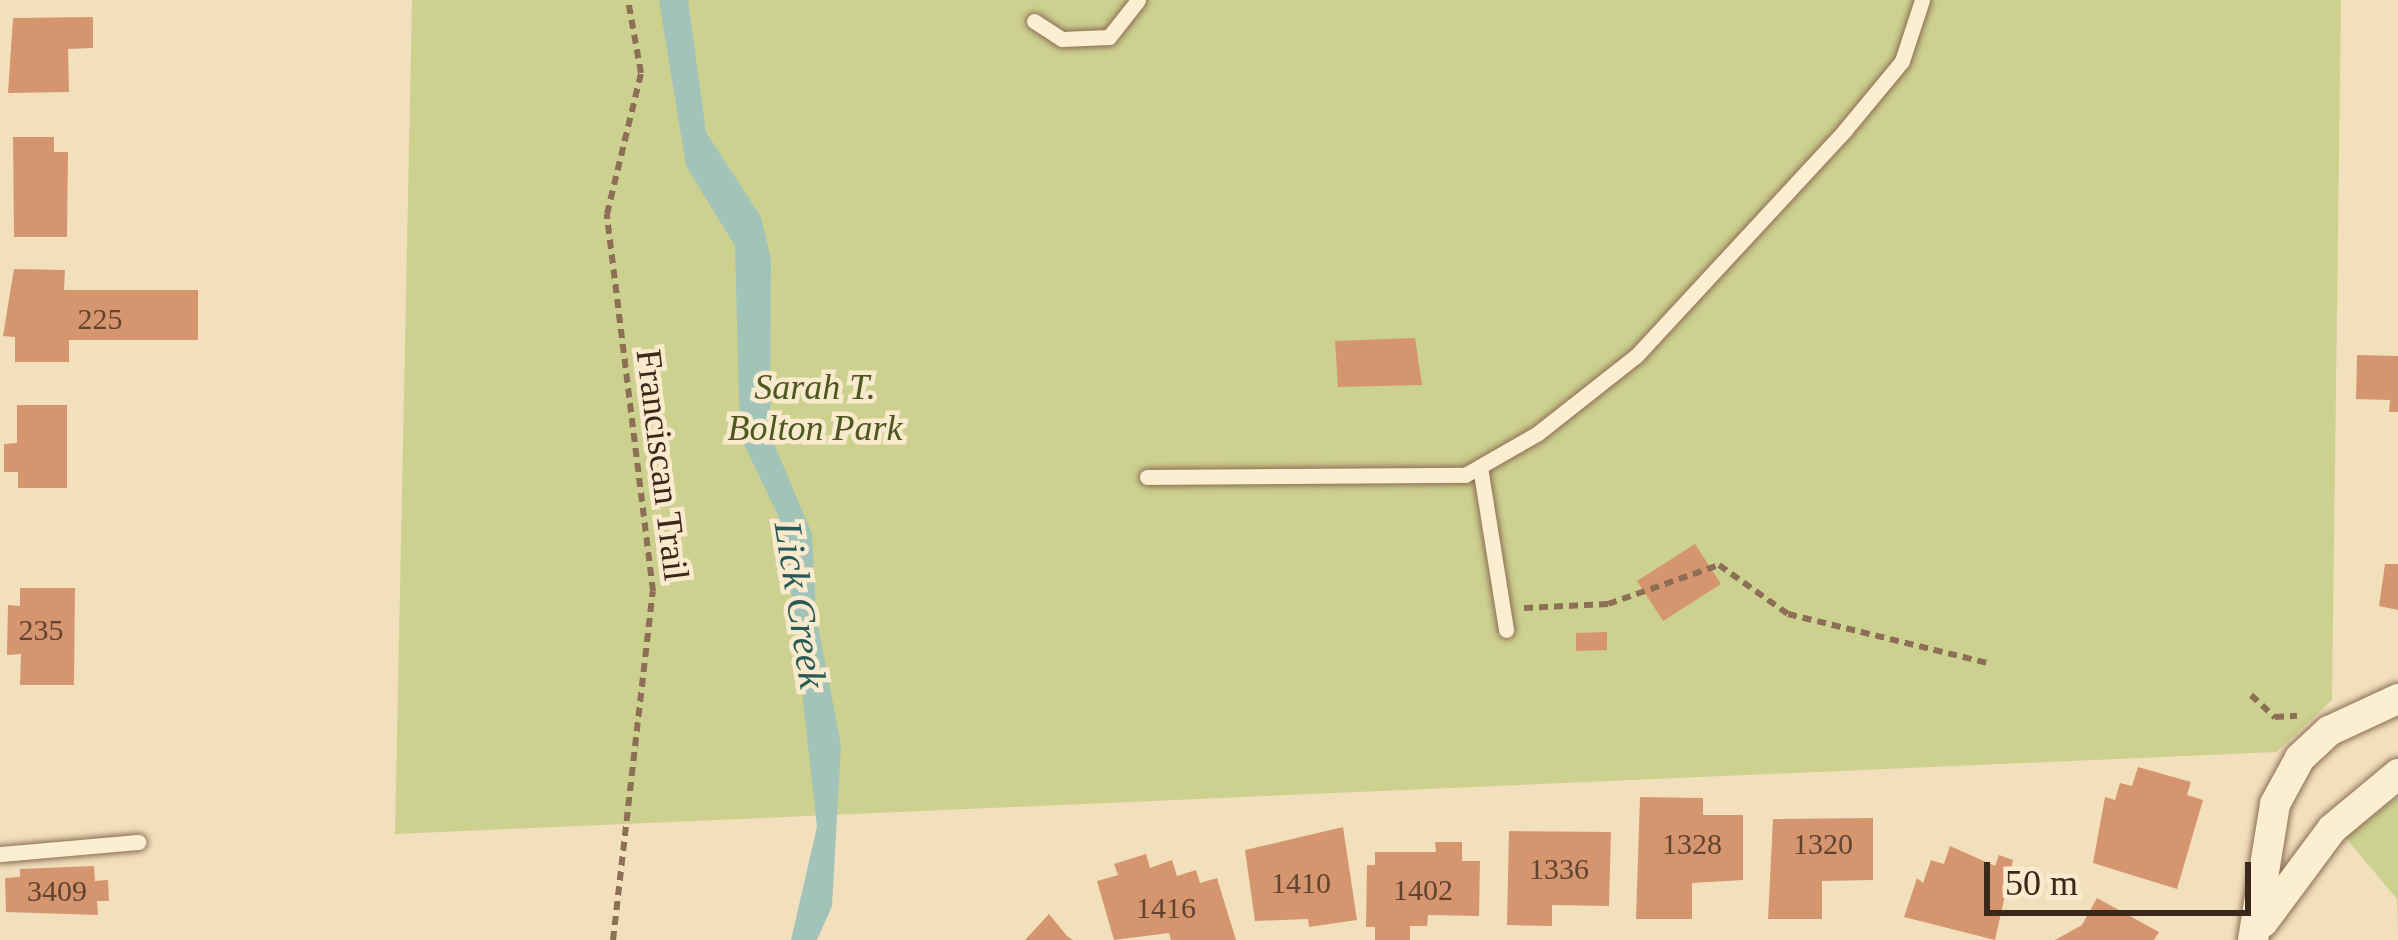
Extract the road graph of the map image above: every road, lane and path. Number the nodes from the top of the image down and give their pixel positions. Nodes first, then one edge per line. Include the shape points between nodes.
1 (628, 0) edge
2 (1138, 0) edge
3 (1922, 0) edge
4 (1034, 21) dead end
5 (1480, 466) junction
6 (1147, 477) dead end
7 (1503, 608) junction
8 (1506, 630) dead end
9 (1987, 663) dead end
10 (2251, 695) dead end
11 (2398, 699) edge
12 (2306, 716) dead end
13 (2398, 774) edge
14 (138, 842) dead end
15 (0, 854) edge
16 (2253, 939) edge
17 (613, 940) edge

1 - 17 path, Franciscan Trail via 640,73 607,214 653,590
2 - 4 lane via 1108,37 1062,39
3 - 5 lane via 1902,61 1736,242 1710,282 1592,395
5 - 6 lane via 1465,475 1370,479
5 - 7 lane
7 - 8 lane
7 - 9 path via 1608,604 1719,565 1788,614
10 - 12 path via 2275,717
11 - 16 street via 2329,731 2300,758 2275,803
13 - 16 street via 2332,830
14 - 15 lane

